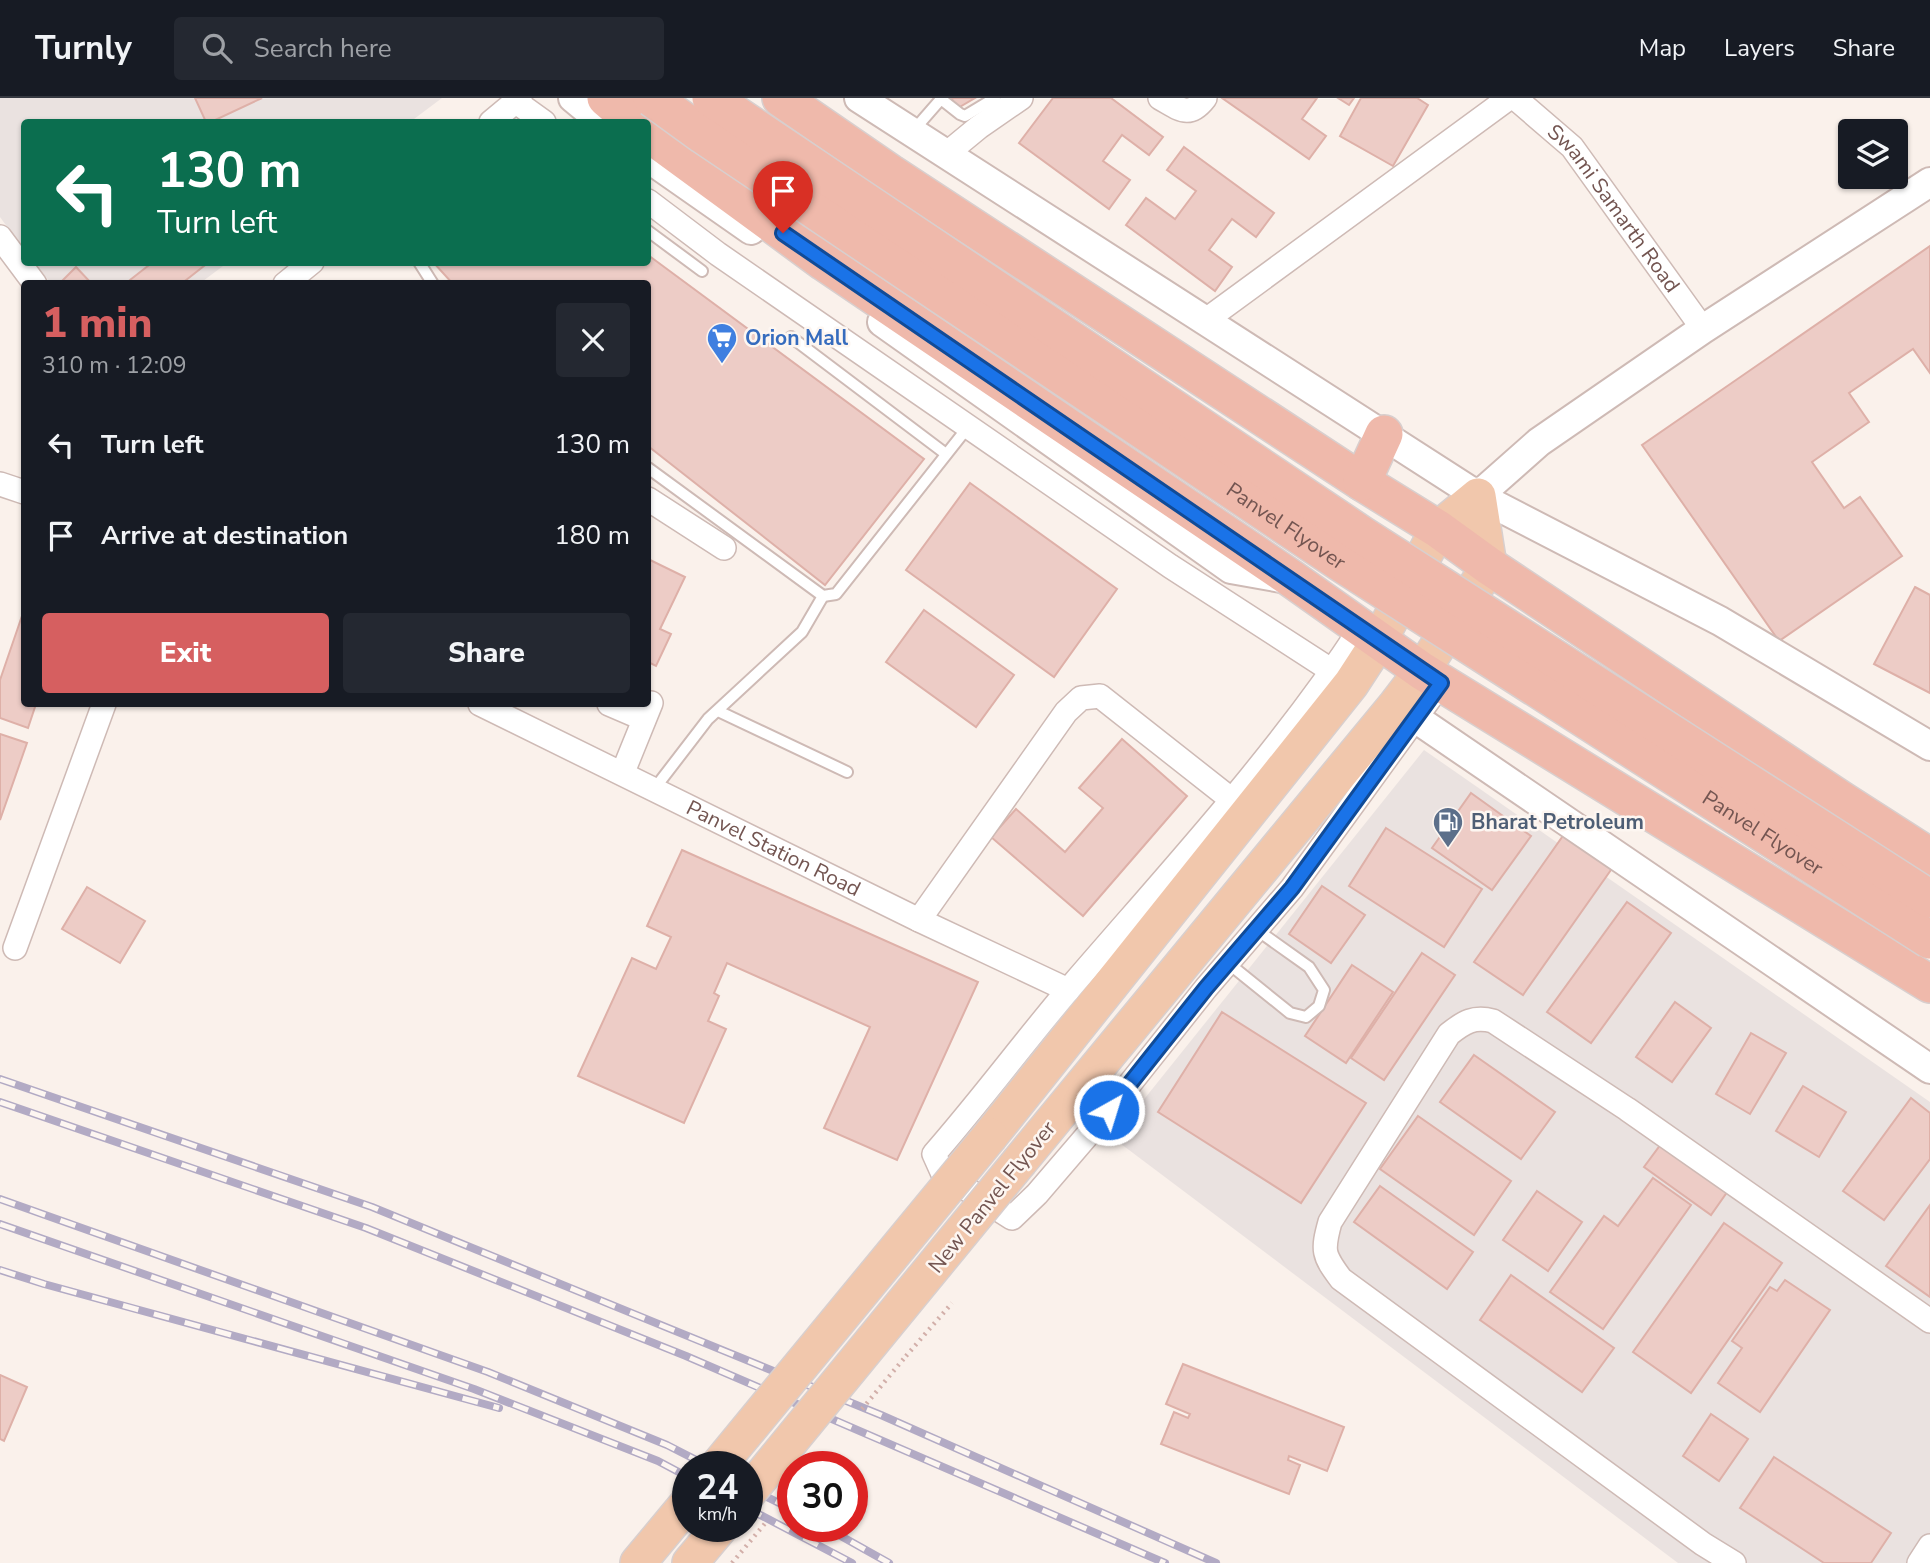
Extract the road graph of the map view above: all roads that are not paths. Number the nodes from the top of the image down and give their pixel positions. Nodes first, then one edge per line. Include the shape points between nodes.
1 (573, 98) edge
2 (606, 98) edge
3 (652, 98) edge
4 (711, 98) edge
5 (781, 98) edge
6 (859, 98) edge
7 (995, 98) edge
8 (1021, 98) edge
9 (1160, 98) edge
10 (1206, 98) edge
11 (1509, 98) edge
12 (1515, 98) edge
13 (518, 100) edge
14 (495, 119) edge
15 (540, 119) edge
16 (598, 119) edge
17 (630, 119) edge
18 (911, 133) junction
19 (651, 135) edge
20 (945, 155) junction
21 (651, 160) edge
22 (1930, 182) edge
23 (651, 203) edge
24 (651, 234) edge
25 (0, 237) edge
26 (21, 265) edge
27 (307, 266) edge
28 (702, 271) dead end
29 (290, 280) edge
30 (1206, 320) junction
31 (1703, 329) junction
32 (791, 337) dead end
33 (968, 427) junction
34 (1384, 434) junction
35 (946, 454) junction
36 (651, 470) edge
37 (1362, 482) junction
38 (0, 484) edge
39 (21, 491) edge
40 (1478, 496) junction
41 (651, 501) edge
42 (1438, 529) junction
43 (724, 548) dead end
44 (1489, 565) junction
45 (1292, 579) junction
46 (823, 596) junction
47 (1370, 634) junction
48 (1342, 677) junction
49 (1431, 677) junction
50 (103, 707) edge
51 (486, 707) edge
52 (625, 707) edge
53 (718, 711) junction
54 (1406, 711) junction
55 (1930, 746) edge
56 (623, 772) junction
57 (847, 772) dead end
58 (655, 788) junction
59 (1232, 800) junction
60 (1930, 856) edge
61 (1930, 899) edge
62 (919, 920) junction
63 (1257, 930) junction
64 (1930, 940) edge
65 (15, 948) dead end
66 (1228, 963) junction
67 (1930, 985) edge
68 (1068, 990) junction
69 (1930, 1069) edge
70 (1930, 1321) edge
71 (730, 1451) edge
72 (763, 1499) edge
73 (672, 1522) edge
74 (707, 1542) edge
75 (1930, 1546) edge
76 (638, 1563) edge
77 (690, 1563) edge
78 (1734, 1563) edge
79 (1919, 1563) edge

1 - 16 street
2 - 17 highway
3 - 64 highway, Panvel Flyover, bridge via 1341,562
4 - 61 highway, Panvel Flyover, bridge via 1362,535
5 - 37 highway
6 - 18 street
7 - 18 lane via 965,116 941,99
8 - 20 street
9 - 10 street via 1190,111
11 - 30 street
12 - 31 street, Swami Samarth Road via 1572,147
13 - 14 street
13 - 15 street
18 - 20 street
19 - 45 highway via 824,262
20 - 30 street
21 - 45 street via 1231,569
22 - 31 street
23 - 33 street
24 - 28 lane
25 - 26 street
27 - 29 street
30 - 34 street
31 - 40 street via 1539,442
32 - 35 lane
33 - 35 lane
33 - 48 street
34 - 37 highway
34 - 40 street
35 - 46 lane via 836,594
36 - 46 lane
37 - 42 highway
38 - 39 street
40 - 42 main road
40 - 44 main road
40 - 55 street via 1720,621
41 - 43 street
42 - 44 highway
42 - 47 main road, New Panvel Flyover
44 - 49 main road, New Panvel Flyover
44 - 60 highway
45 - 47 highway
46 - 53 lane via 802,632
47 - 48 main road, New Panvel Flyover
47 - 49 highway
48 - 59 street
48 - 71 main road, New Panvel Flyover, bridge via 990,1136
49 - 54 main road, New Panvel Flyover
49 - 67 highway
50 - 65 street
51 - 56 street, Panvel Station Road
52 - 56 street via 647,711
53 - 57 lane
53 - 58 lane
54 - 63 street via 1292,888
54 - 69 street
54 - 72 main road, New Panvel Flyover, bridge via 1020,1161
56 - 58 street, Panvel Station Road
58 - 62 street, Panvel Station Road
59 - 62 street via 1100,696 1081,698 1066,712
59 - 68 street
62 - 68 street, Panvel Station Road
63 - 66 street
63 - 66 lane via 1309,967 1324,990 1319,1006 1306,1017 1290,1013
66 - 68 street via 1100,1121 1012,1218 943,1174 934,1154
70 - 78 street via 1628,1109 1493,1021 1480,1017 1465,1021 1449,1034 1330,1222 1324,1245 1329,1263 1341,1279
73 - 76 main road
74 - 77 main road
75 - 79 street

